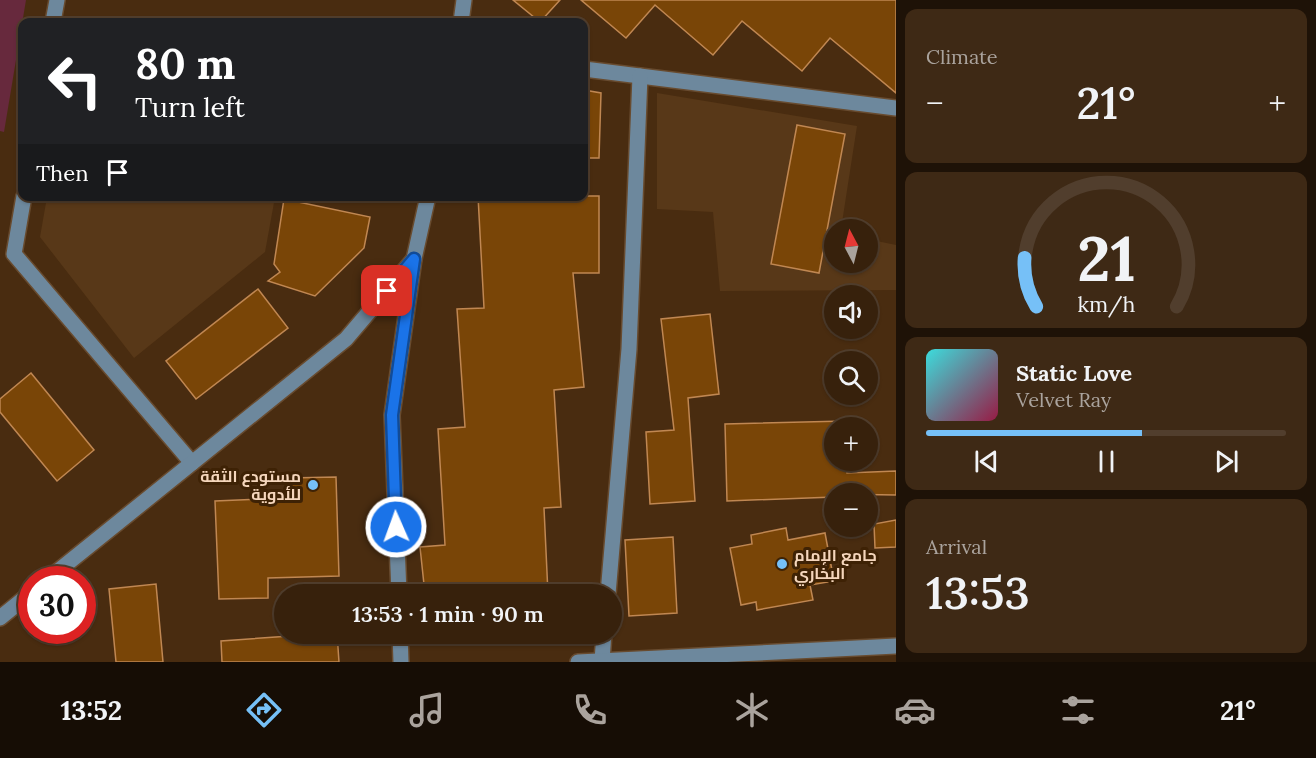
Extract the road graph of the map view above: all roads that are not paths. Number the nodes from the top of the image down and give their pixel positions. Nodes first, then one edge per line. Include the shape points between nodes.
1 (57, 0) edge
2 (464, 0) edge
3 (54, 18) edge
4 (462, 18) edge
5 (588, 70) edge
6 (640, 76) junction
7 (896, 108) edge
8 (23, 201) edge
9 (427, 201) edge
10 (414, 259) junction
11 (192, 463) junction
12 (64, 566) edge
13 (399, 584) edge
14 (609, 584) edge
15 (18, 603) edge
16 (0, 618) edge
17 (400, 644) edge
18 (603, 644) edge
19 (896, 646) edge
20 (794, 656) edge
21 (641, 660) edge
22 (602, 661) edge
23 (401, 662) edge
24 (578, 662) edge

1 - 3 street
2 - 4 street
5 - 6 street
6 - 7 street
6 - 14 street via 629,349
8 - 11 street via 14,254
9 - 10 street
10 - 11 street via 346,339
10 - 13 street via 392,415
11 - 12 street
15 - 16 street
17 - 23 street
18 - 22 street
19 - 20 street
20 - 21 street
21 - 22 street
22 - 24 street

